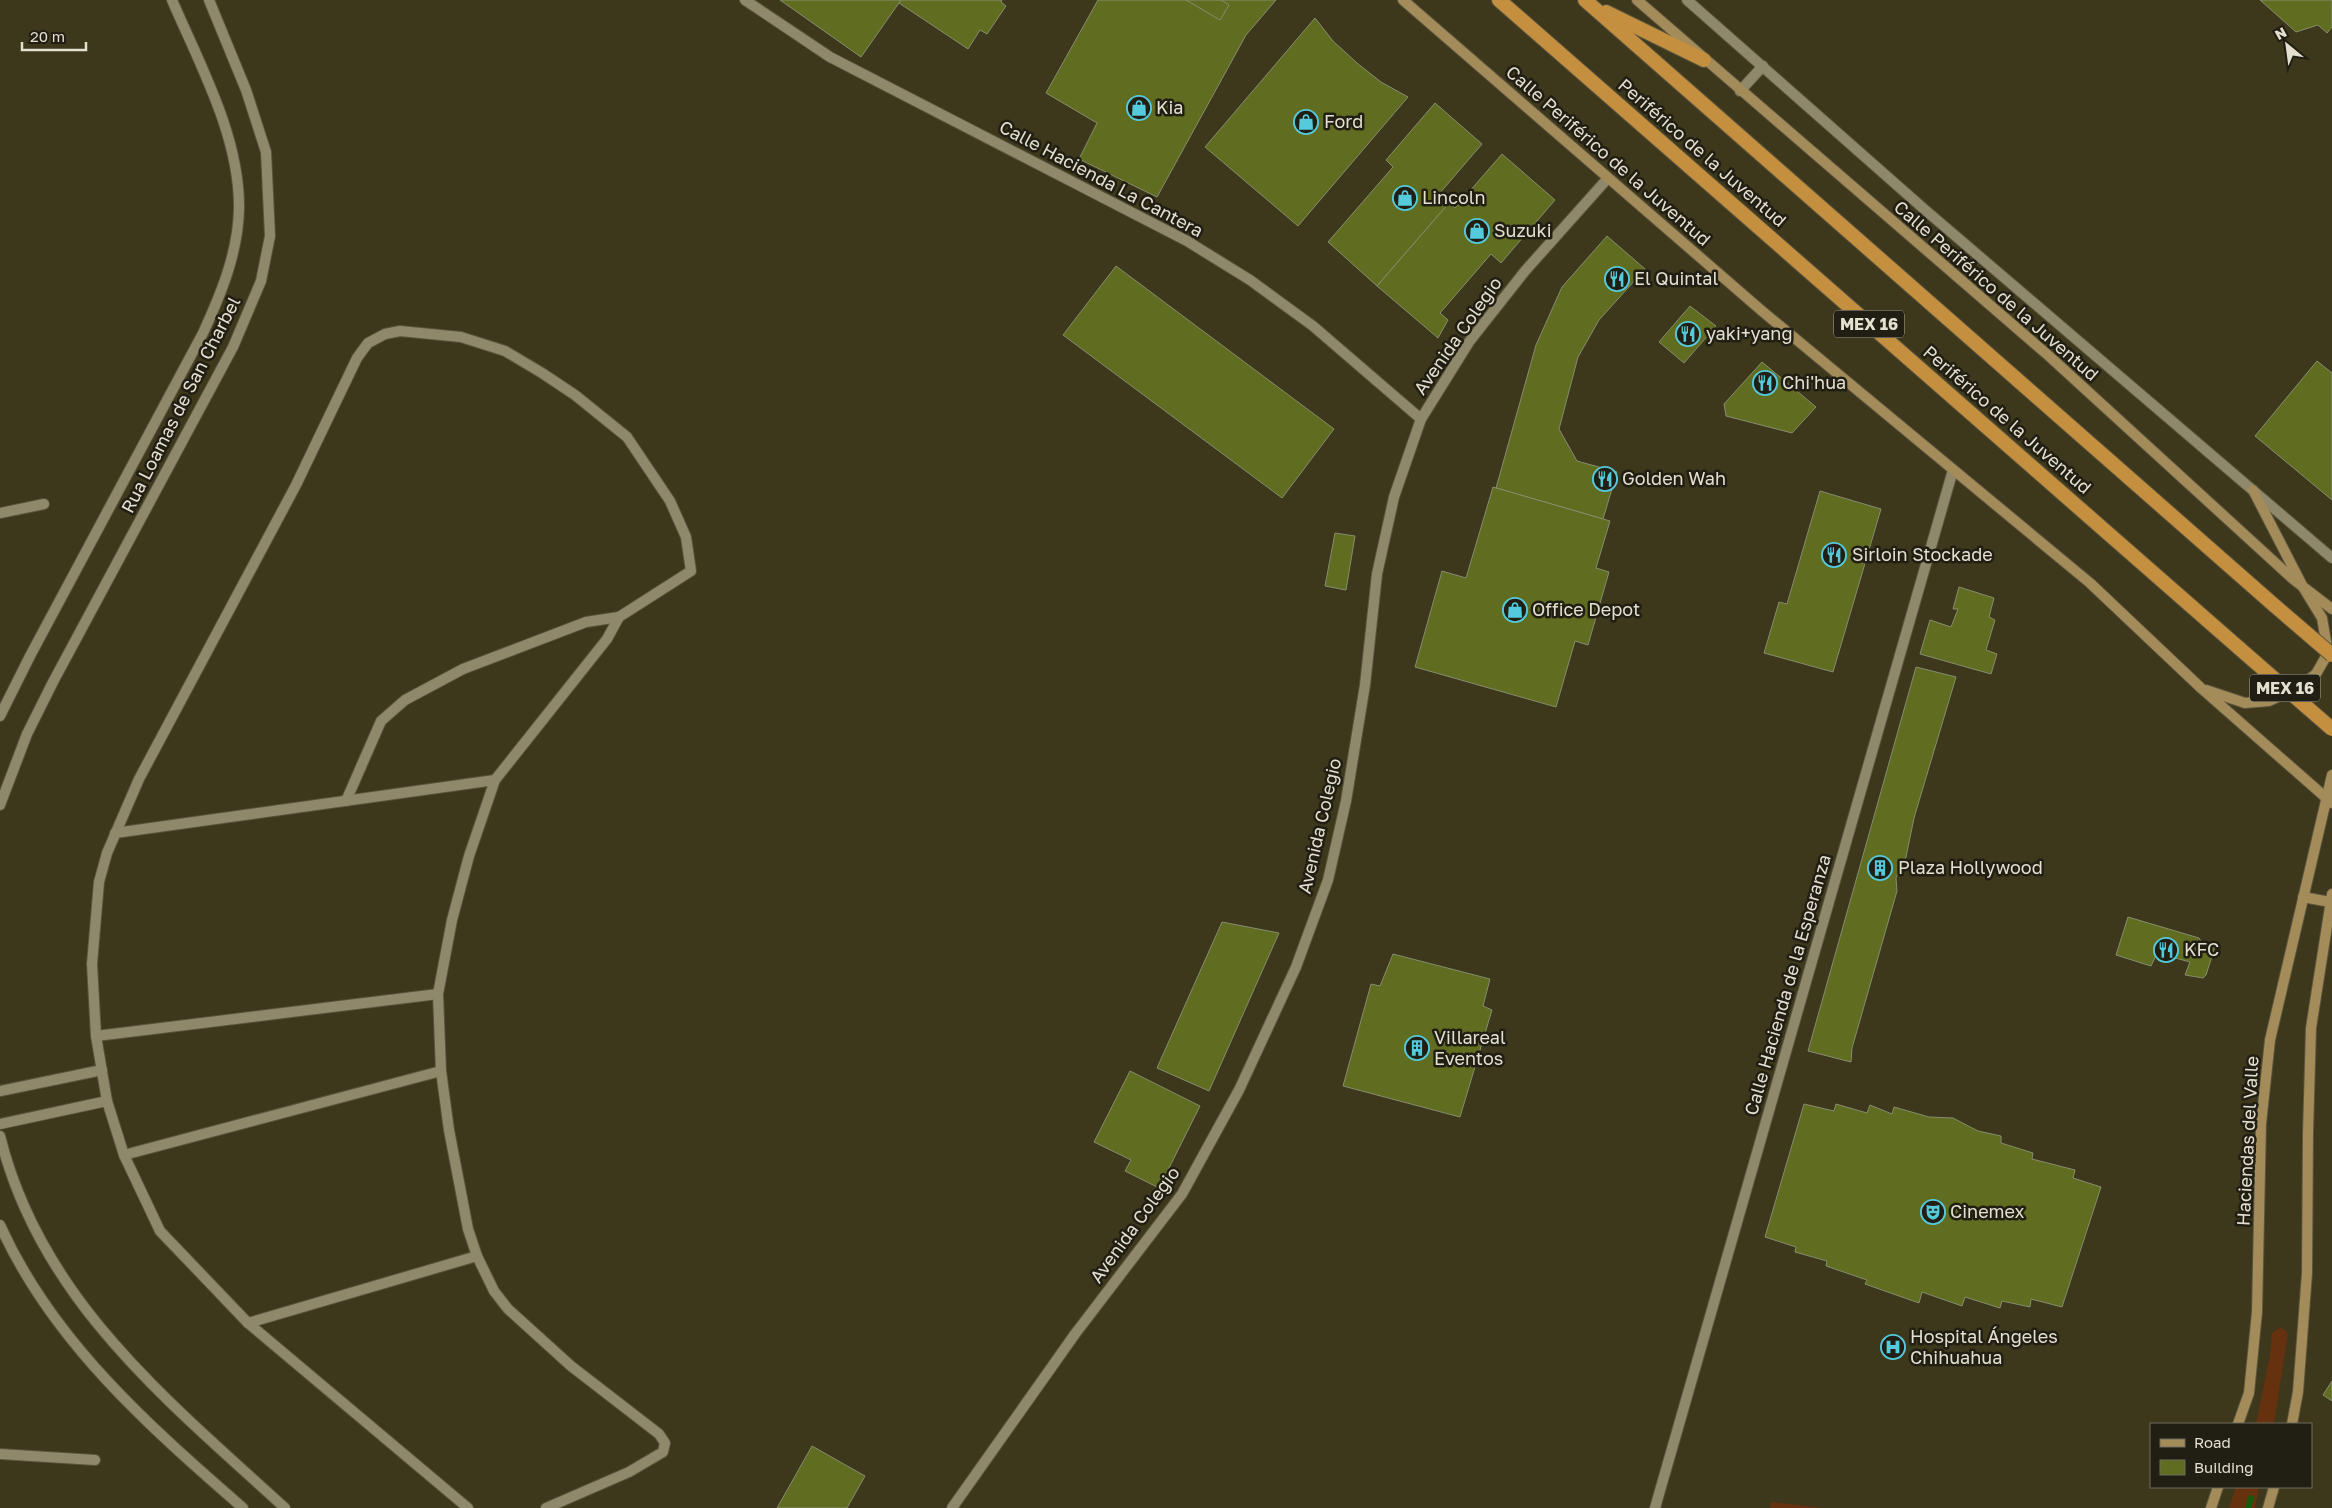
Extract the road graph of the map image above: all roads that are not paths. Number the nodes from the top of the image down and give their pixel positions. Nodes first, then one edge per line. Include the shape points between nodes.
1 (172, 0) edge
2 (209, 0) edge
3 (746, 0) edge
4 (1403, 0) edge
5 (1499, 0) edge
6 (1637, 0) edge
7 (1687, 0) edge
8 (1587, 1) edge
9 (1704, 60) junction
10 (1763, 66) junction
11 (1740, 90) junction
12 (1608, 178) junction
13 (1421, 419) junction
14 (1953, 470) junction
15 (2254, 490) junction
16 (44, 504) dead end
17 (0, 513) edge
18 (2332, 558) edge
19 (2303, 587) junction
20 (2332, 609) edge
21 (619, 617) junction
22 (2332, 655) edge
23 (2201, 688) junction
24 (0, 716) edge
25 (2332, 729) edge
26 (2332, 775) edge
27 (495, 780) junction
28 (346, 801) junction
29 (2329, 801) edge
30 (0, 805) edge
31 (115, 833) junction
32 (2303, 897) junction
33 (2331, 898) edge
34 (2332, 928) edge
35 (2323, 942) junction
36 (438, 994) junction
37 (96, 1036) junction
38 (102, 1070) junction
39 (441, 1072) junction
40 (0, 1091) edge
41 (107, 1101) junction
42 (0, 1124) edge
43 (0, 1136) edge
44 (124, 1155) junction
45 (0, 1225) edge
46 (477, 1256) junction
47 (248, 1323) junction
48 (2238, 1423) edge
49 (2292, 1423) edge
50 (0, 1454) edge
51 (95, 1460) dead end
52 (2218, 1488) edge
53 (2274, 1488) edge
54 (243, 1508) edge
55 (285, 1508) edge
56 (468, 1508) edge
57 (546, 1508) edge
58 (952, 1508) edge
59 (1655, 1508) edge
60 (2211, 1508) edge
61 (2268, 1508) edge

1 - 24 street, Rua Loamas de San Charbel via 230,146 239,210 233,253 223,290 203,333
2 - 30 street, Rua Loamas de San Charbel via 246,90 266,152 270,236 261,280 233,347 27,734
3 - 13 street, Calle Hacienda La Cantera via 830,57 1187,241 1250,280 1313,326
4 - 12 main road, Calle Periférico de la Juventud
5 - 25 highway, Periférico de la Juventud / MEX 16, bridge
6 - 9 main road, Calle Periférico de la Juventud
7 - 10 street
8 - 9 highway
8 - 22 highway, Periférico de la Juventud / MEX 16, bridge
9 - 11 main road, Calle Periférico de la Juventud
10 - 11 street
10 - 15 street via 1924,209
11 - 19 main road, Calle Periférico de la Juventud via 2048,356
12 - 13 street, Avenida Colegio via 1525,271 1469,342
12 - 14 main road, Calle Periférico de la Juventud
13 - 58 street, Avenida Colegio via 1394,497 1377,574 1366,685 1346,802 1328,880 1296,967 1239,1090 1182,1194 1075,1334
14 - 23 main road, Calle Periférico de la Juventud via 2090,583
14 - 59 street, Calle Hacienda de la Esperanza
15 - 18 street
15 - 19 main road
16 - 17 street
19 - 20 main road, Calle Periférico de la Juventud
19 - 23 main road via 2322,618 2327,636 2328,653 2316,674 2296,689 2270,701 2246,704
21 - 27 street via 607,639
21 - 28 street via 586,622 481,662 405,700 381,721
21 - 31 street via 691,570 686,537 670,501 627,437 575,395 505,351 461,336 400,331 386,334 368,343 357,358 296,485 139,779
23 - 29 main road, Calle Periférico de la Juventud
26 - 29 main road, Haciendas del Valle
27 - 28 street
27 - 36 street via 469,856 452,920
28 - 31 street
29 - 32 main road, Haciendas del Valle
31 - 37 street via 99,882 96,912 92,964
32 - 33 main road
32 - 48 main road, Haciendas del Valle via 2270,1040 2265,1079 2257,1312 2249,1393
33 - 35 main road
34 - 35 main road
35 - 49 main road via 2311,1028 2307,1274 2298,1392
36 - 37 street
36 - 39 street
37 - 38 street
38 - 40 street
38 - 41 street
39 - 44 street
39 - 46 street via 468,1229
41 - 42 street
41 - 44 street
43 - 55 street via 14,1178 43,1242 94,1321 136,1370
44 - 47 street via 160,1231
45 - 54 street via 35,1289 77,1348 128,1403
46 - 47 street
46 - 57 street via 494,1291 508,1309 571,1366 659,1434 665,1443 663,1452 629,1472
47 - 56 street
50 - 51 street
52 - 60 main road
53 - 61 main road

